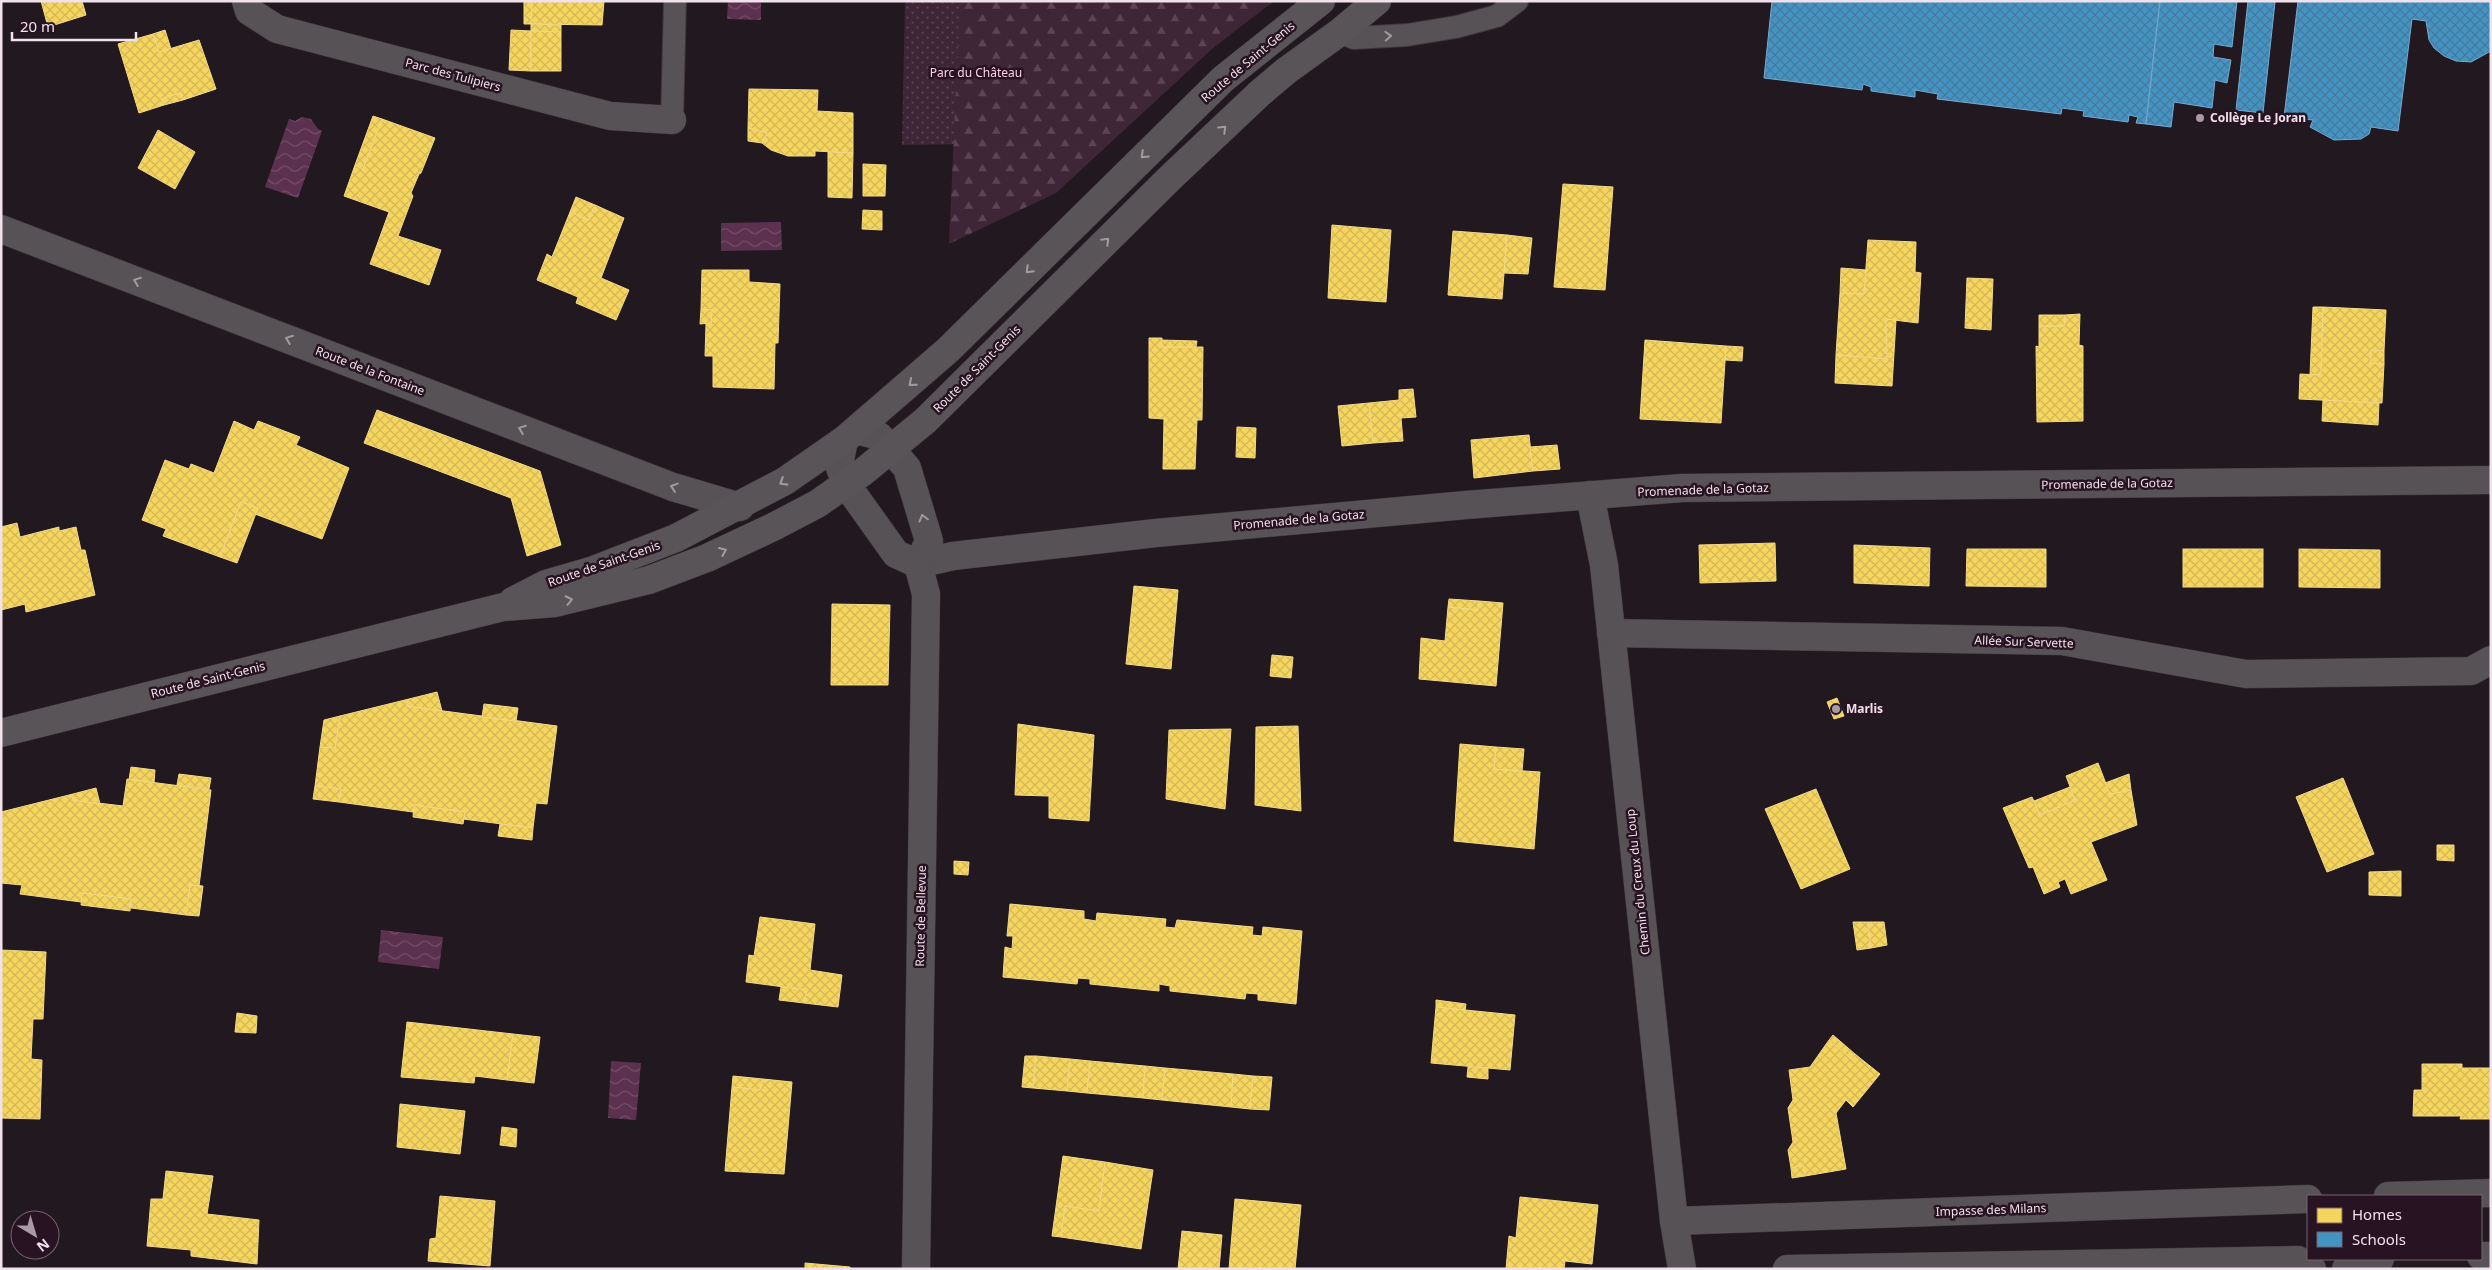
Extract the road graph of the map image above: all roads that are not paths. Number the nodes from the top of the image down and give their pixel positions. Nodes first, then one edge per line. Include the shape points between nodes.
1 (246, 1) edge
2 (675, 1) edge
3 (1322, 1) edge
4 (1377, 1) edge
5 (1516, 1) edge
6 (1340, 32) junction
7 (672, 120) joint
8 (1, 229) edge
9 (850, 435) junction
10 (893, 449) junction
11 (2491, 480) edge
12 (846, 484) junction
13 (1590, 496) junction
14 (740, 506) junction
15 (918, 564) junction
16 (503, 607) junction
17 (1611, 633) junction
18 (2491, 660) edge
19 (1, 733) edge
20 (2491, 1193) edge
21 (2422, 1195) edge
22 (2307, 1199) edge
23 (1674, 1221) junction
24 (2377, 1260) edge
25 (916, 1269) edge
26 (1682, 1269) edge
27 (1787, 1269) edge
28 (2312, 1269) edge
29 (2346, 1269) edge

1 - 7 street, Parc des Tulipiers via 249,11 276,29 610,116
2 - 7 lane
3 -> 9 main road, Route de Saint-Genis via 1223,79 948,350
4 - 6 main road, Route de Saint-Genis
6 -> 5 lane via 1354,38 1408,35 1497,16
10 -> 6 main road, Route de Saint-Genis via 1260,93
14 -> 8 street, Route de la Fontaine via 664,484
9 - 10 street via 879,436
9 - 12 street via 840,465
9 -> 14 main road, Route de Saint-Genis via 784,481
10 - 12 main road, Route de Saint-Genis
15 -> 10 street via 929,541 911,474
11 - 13 street, Promenade de la Gotaz via 1682,488
12 - 15 street via 896,554
16 -> 12 main road, Route de Saint-Genis via 555,603 649,580 734,546 817,504
13 - 15 street, Promenade de la Gotaz via 1156,533 953,556
13 - 17 street, Chemin du Creux du Loup via 1604,565
14 - 16 main road, Route de Saint-Genis via 645,552 546,584
15 - 25 street, Route de Bellevue via 926,604
16 - 19 main road, Route de Saint-Genis
17 - 18 street, Allée Sur Servette via 2062,641 2246,674 2471,671
17 - 23 street, Chemin du Creux du Loup
20 - 21 street
22 - 23 street, Impasse des Milans
23 - 26 street, Chemin du Creux du Loup
24 - 29 street
27 - 28 street via 2298,1260

